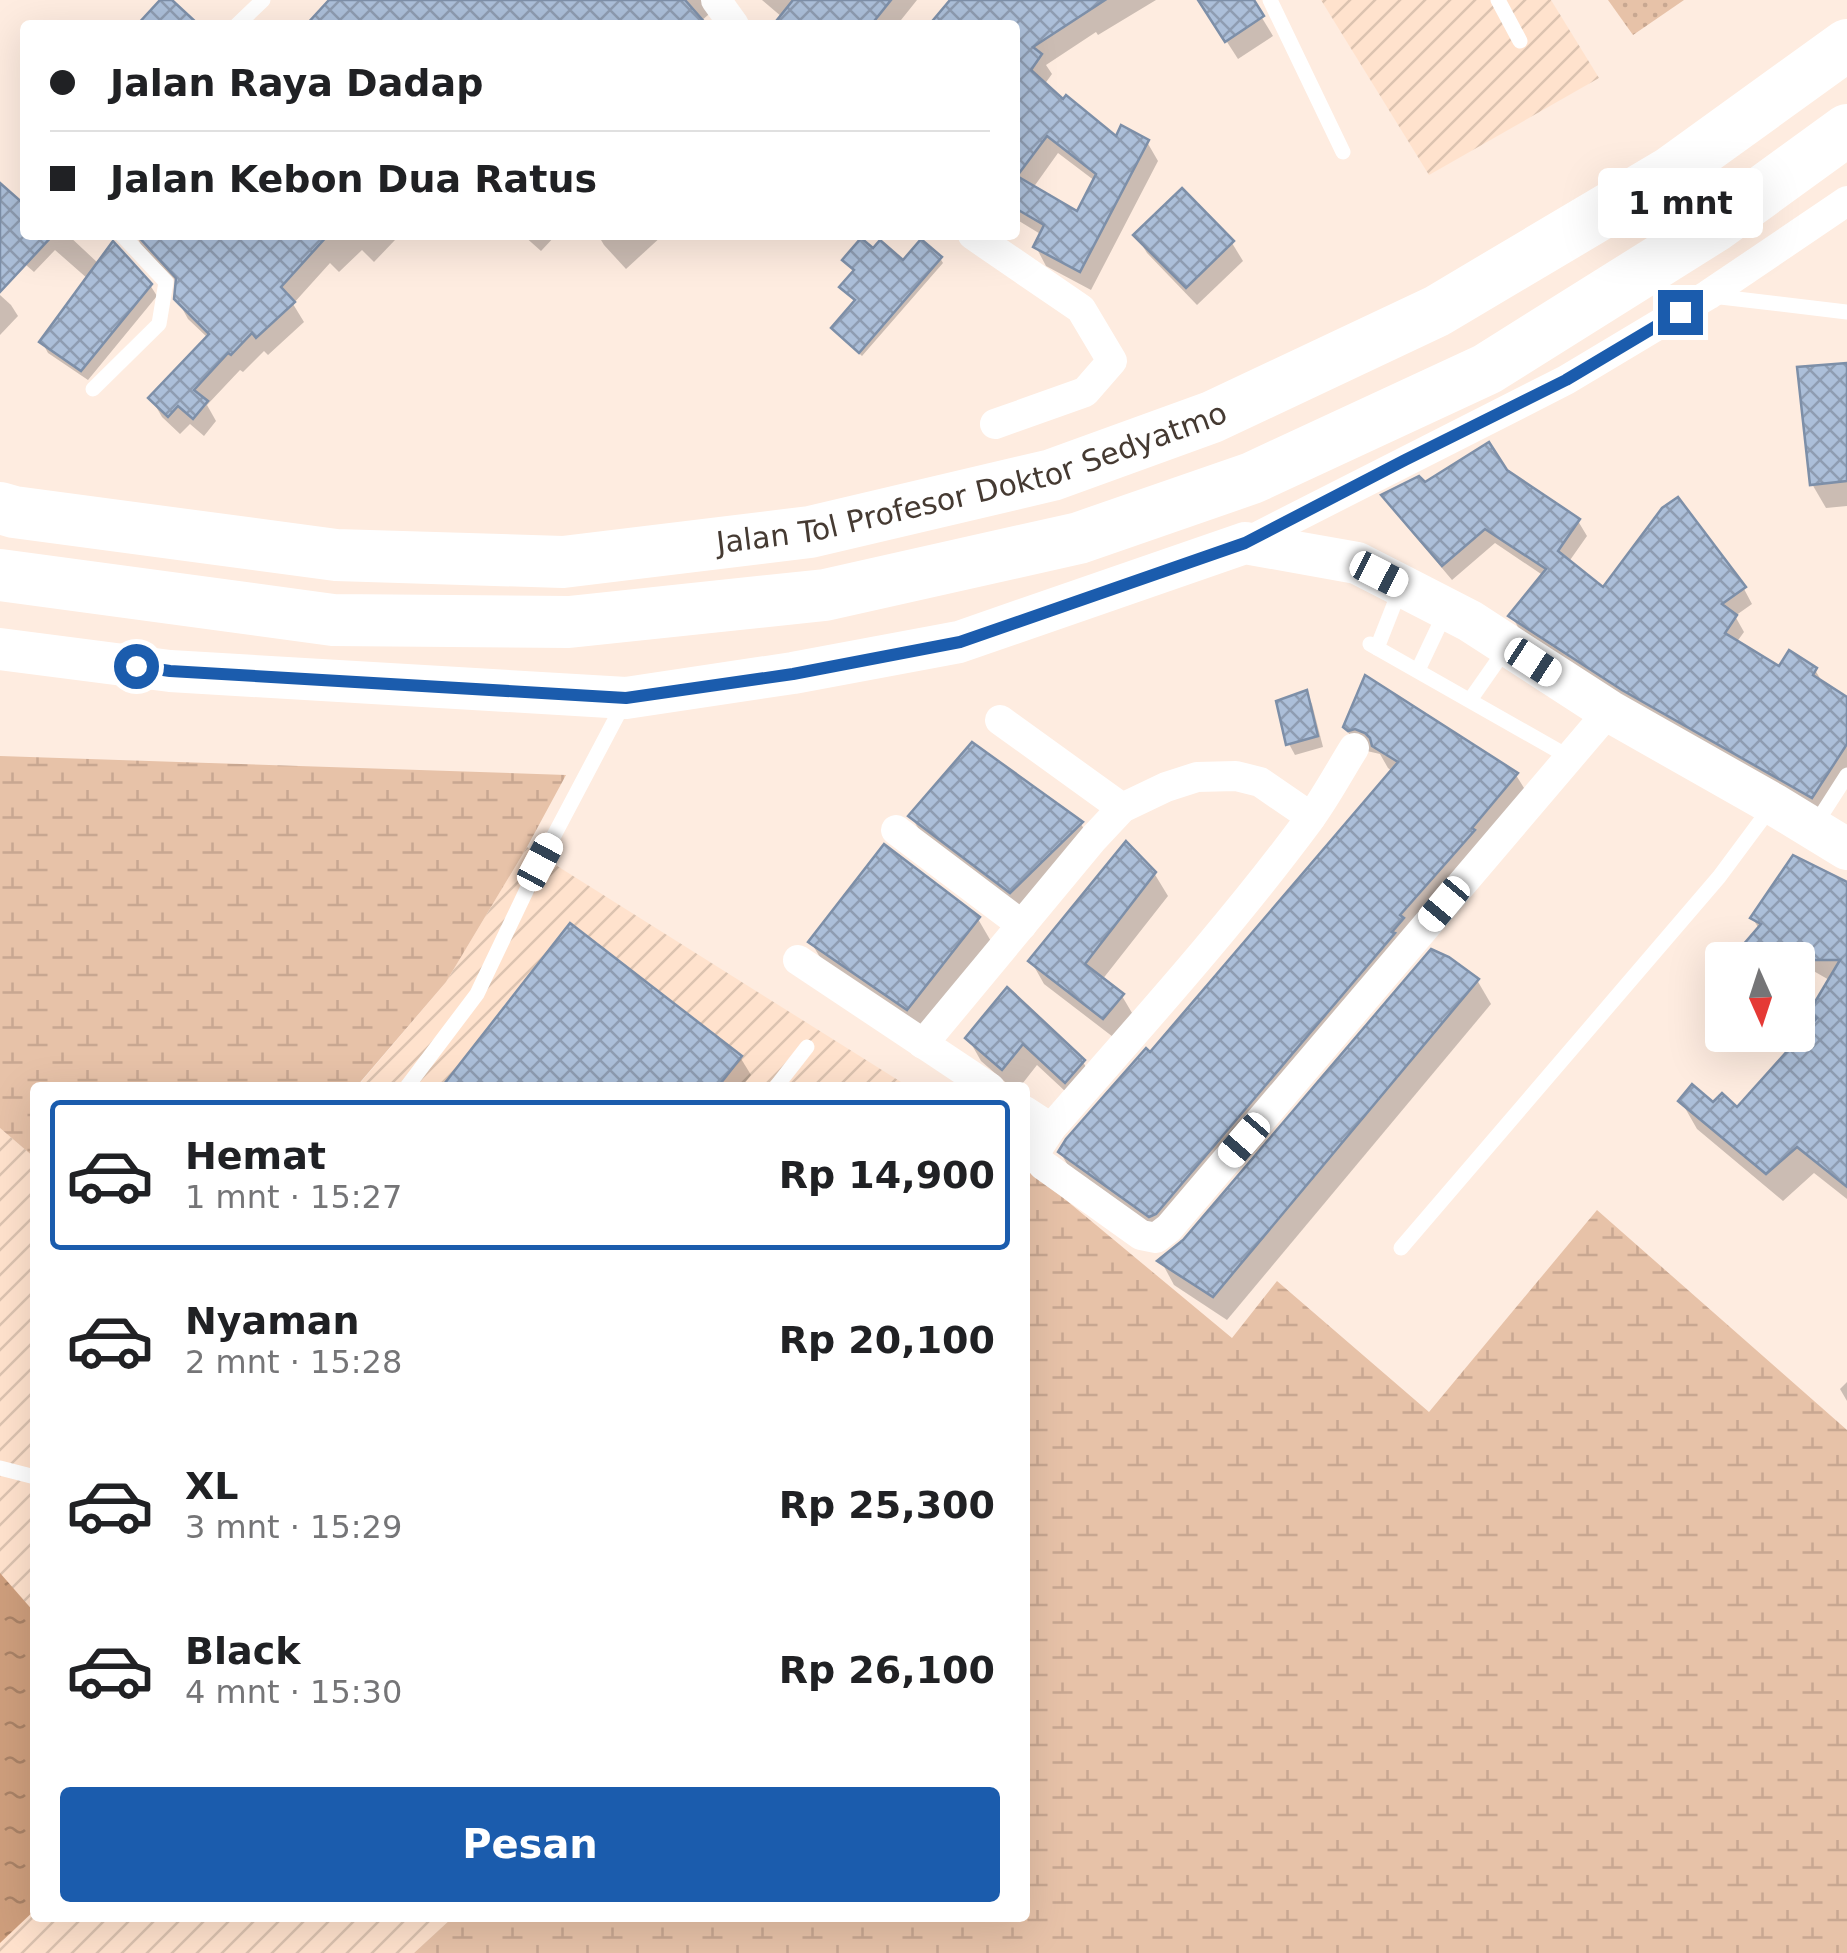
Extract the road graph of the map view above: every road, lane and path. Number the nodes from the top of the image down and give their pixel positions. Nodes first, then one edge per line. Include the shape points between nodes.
1 (263, 0) edge
2 (1270, 0) edge
3 (1498, 0) edge
4 (242, 20) edge
5 (1520, 41) dead end
6 (1847, 45) edge
7 (1847, 130) edge
8 (1343, 152) dead end
9 (1847, 201) edge
10 (127, 240) edge
11 (980, 240) edge
12 (1708, 295) junction
13 (1847, 312) edge
14 (92, 389) dead end
15 (994, 424) dead end
16 (0, 508) edge
17 (1245, 543) junction
18 (0, 575) edge
19 (1402, 586) junction
20 (1446, 610) junction
21 (1508, 646) junction
22 (0, 649) edge
23 (1418, 670) junction
24 (626, 698) junction
25 (1470, 700) junction
26 (1609, 712) junction
27 (1000, 720) dead end
28 (1354, 748) dead end
29 (1569, 757) junction
30 (1847, 775) edge
31 (1773, 804) junction
32 (1122, 808) junction
33 (1311, 817) junction
34 (896, 830) dead end
35 (1830, 839) edge
36 (1022, 925) junction
37 (798, 960) dead end
38 (923, 1044) junction
39 (807, 1047) dead end
40 (411, 1082) edge
41 (780, 1082) edge
42 (981, 1082) edge
43 (1030, 1113) edge
44 (1051, 1128) junction
45 (1401, 1248) dead end
46 (0, 1468) edge
47 (30, 1476) edge

1 - 4 lane
2 - 8 lane
3 - 5 lane
6 - 16 highway, Jalan Tol Profesor Doktor Sedyatmo via 1671,172 1436,310 1212,417 1052,475 810,532 562,562 336,555
7 - 18 highway via 1714,226 1488,369 1252,478 1078,538 825,595 568,622 333,620
9 - 12 street
10 - 14 lane via 166,282 159,324
11 - 15 street via 1081,309 1112,360 1085,392
12 - 13 lane
12 - 17 street via 1566,380
17 - 19 main road via 1357,563
17 - 24 main road via 960,642
19 - 20 main road
19 - 23 lane via 1374,646
20 - 21 main road
20 - 23 lane
21 - 25 lane
21 - 26 main road
22 - 24 main road via 170,671
23 - 25 lane
24 - 40 lane via 478,994
25 - 29 lane
26 - 29 street
26 - 31 main road
27 - 32 street
28 - 33 street
29 - 44 street via 1156,1238 1141,1235 1043,1166 1038,1148
30 - 35 lane
31 - 35 main road
31 - 45 lane via 1720,877
32 - 33 street via 1196,777 1236,776 1260,782
32 - 36 street
33 - 44 street
34 - 36 street
36 - 38 street
37 - 38 street
38 - 42 street
39 - 41 lane
43 - 44 street
46 - 47 lane

